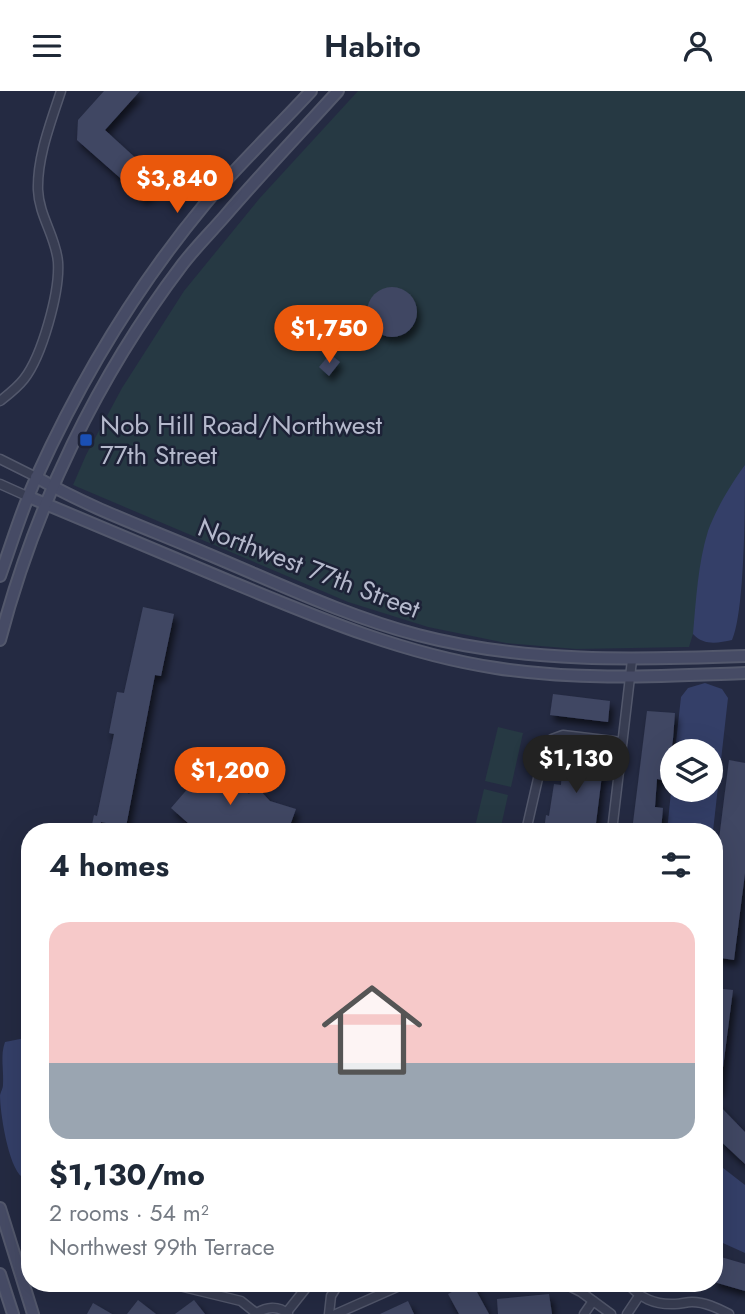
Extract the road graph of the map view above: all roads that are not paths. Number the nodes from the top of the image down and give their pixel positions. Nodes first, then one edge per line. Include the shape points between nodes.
1 (61, 91) edge
2 (311, 91) edge
3 (338, 91) edge
4 (0, 401) edge
5 (0, 459) edge
6 (36, 477) junction
7 (0, 484) edge
8 (53, 487) junction
9 (29, 496) junction
10 (45, 504) junction
11 (0, 576) edge
12 (0, 640) edge
13 (745, 656) edge
14 (632, 660) junction
15 (745, 673) edge
16 (630, 677) junction
17 (622, 743) junction
18 (528, 823) edge
19 (613, 823) edge
20 (0, 1208) edge
21 (0, 1274) edge
22 (21, 1275) edge
23 (26, 1292) edge
24 (210, 1292) edge
25 (303, 1292) edge
26 (333, 1292) edge
27 (386, 1292) edge
28 (578, 1292) edge
29 (635, 1292) edge
30 (639, 1296) junction
31 (593, 1301) junction
32 (256, 1313) edge
33 (287, 1313) edge
34 (12, 1314) edge
35 (33, 1314) edge
36 (329, 1314) edge
37 (336, 1314) edge
38 (584, 1314) edge
39 (611, 1314) edge
40 (627, 1314) edge
41 (729, 1314) edge

1 - 4 street via 38,191 58,261 52,308 25,378
2 - 6 street via 207,202 167,253 128,308
3 - 8 street via 183,264 114,370
5 - 6 street, Northwest 77th Street
6 - 8 street, Northwest 77th Street
6 - 9 street
7 - 9 street, Northwest 77th Street
8 - 10 street
8 - 14 street, Northwest 77th Street via 367,619 461,645
9 - 10 street, Northwest 77th Street
9 - 11 street
10 - 12 street
10 - 16 street, Northwest 77th Street via 308,614 413,650 497,669
13 - 14 street, Northwest 77th Street
14 - 16 street
15 - 16 street, Northwest 77th Street
16 - 17 street
17 - 18 street via 563,735 552,739 545,748
17 - 19 street
20 - 22 street
21 - 34 street
23 - 35 street
24 - 32 street via 241,1301
25 - 33 street
26 - 36 street
27 - 37 street
28 - 31 street
29 - 30 street
30 - 40 street
30 - 41 street via 654,1303 711,1305
31 - 38 street
31 - 39 street
32 - 33 street via 276,1307

